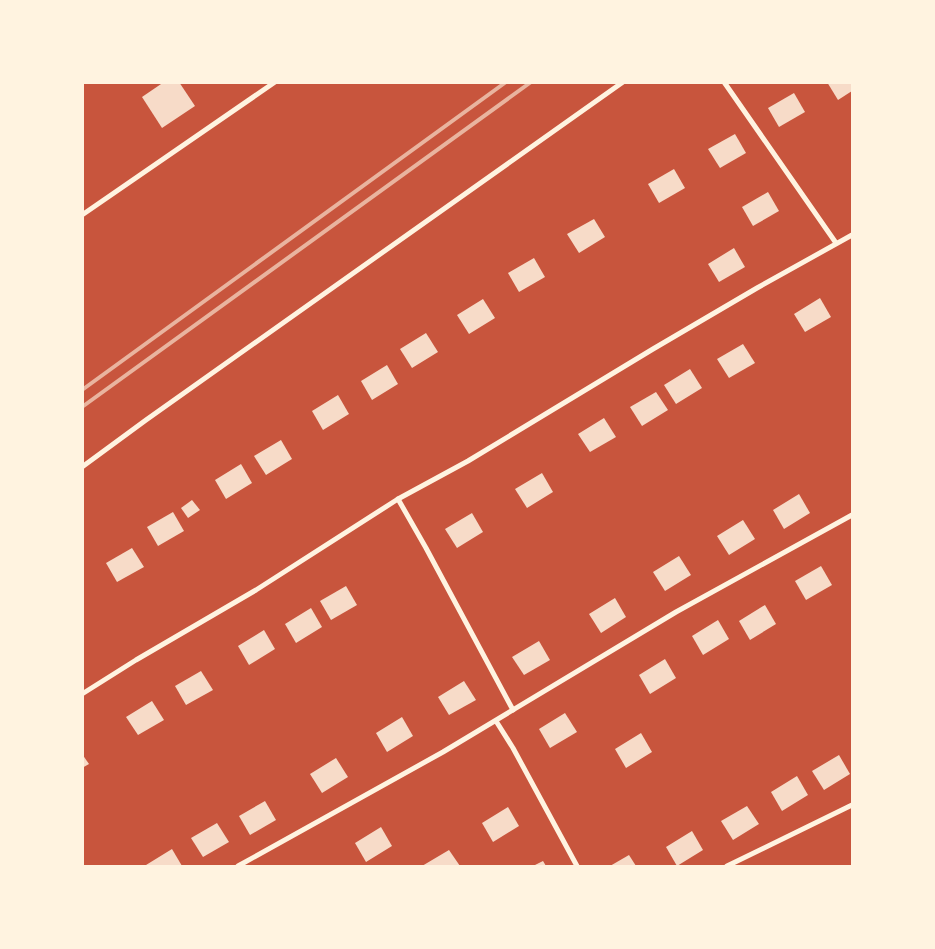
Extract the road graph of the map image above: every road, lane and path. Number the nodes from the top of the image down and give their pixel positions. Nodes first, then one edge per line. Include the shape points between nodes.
1 (275, 82) edge
2 (623, 82) edge
3 (724, 82) edge
4 (82, 215) edge
5 (852, 235) edge
6 (836, 243) junction
7 (82, 468) edge
8 (398, 499) junction
9 (852, 515) edge
10 (82, 694) edge
11 (513, 710) junction
12 (496, 721) junction
13 (852, 805) edge
14 (238, 866) edge
15 (577, 866) edge
16 (727, 866) edge

1 - 4 street
2 - 7 street
3 - 6 street
5 - 6 street
6 - 8 street via 468,461
8 - 10 street via 256,590
8 - 11 street
9 - 11 street via 676,612
11 - 12 street
12 - 14 street
12 - 15 street
13 - 16 street

